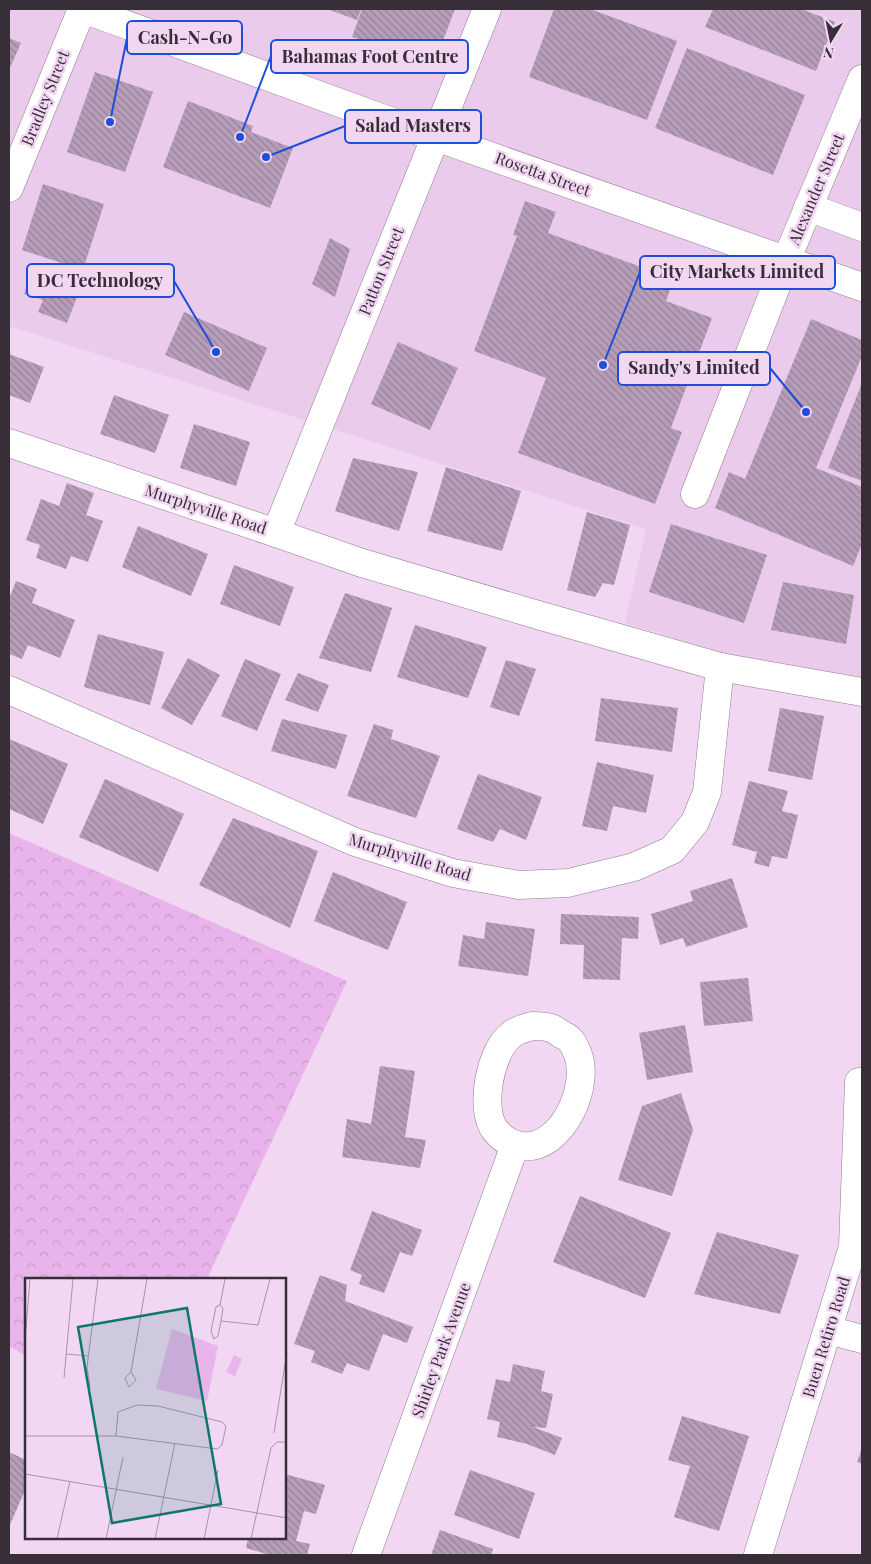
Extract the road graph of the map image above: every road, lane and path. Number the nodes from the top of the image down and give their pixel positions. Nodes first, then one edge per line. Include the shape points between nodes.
1 (82, 9) edge
2 (487, 9) edge
3 (862, 79) edge
4 (436, 136) junction
5 (9, 188) edge
6 (808, 207) junction
7 (862, 227) edge
8 (786, 260) junction
9 (862, 287) edge
10 (9, 444) edge
11 (695, 494) dead end
12 (276, 533) junction
13 (720, 666) junction
14 (9, 690) edge
15 (862, 692) edge
16 (859, 1082) dead end
17 (515, 1145) dead end
18 (828, 1330) junction
19 (862, 1339) edge
20 (366, 1555) edge
21 (758, 1555) edge

1 - 4 street, Rosetta Street
1 - 5 street, Bradley Street
2 - 4 street, Patton Street
3 - 6 street, Alexander Street
4 - 8 street, Rosetta Street
4 - 12 street, Patton Street
6 - 7 street
6 - 8 street, Alexander Street
8 - 9 street, Rosetta Street
8 - 11 street, Alexander Street
10 - 12 street, Murphyville Road
12 - 13 street, Murphyville Road via 362,563
13 - 14 street, Murphyville Road via 707,792 695,822 672,850 634,867 568,883 519,885 453,873 355,842
13 - 15 street, Murphyville Road
16 - 18 street, Buen Retiro Road via 854,1247
17 - 20 street, Shirley Park Avenue
18 - 19 street
18 - 21 street, Buen Retiro Road

